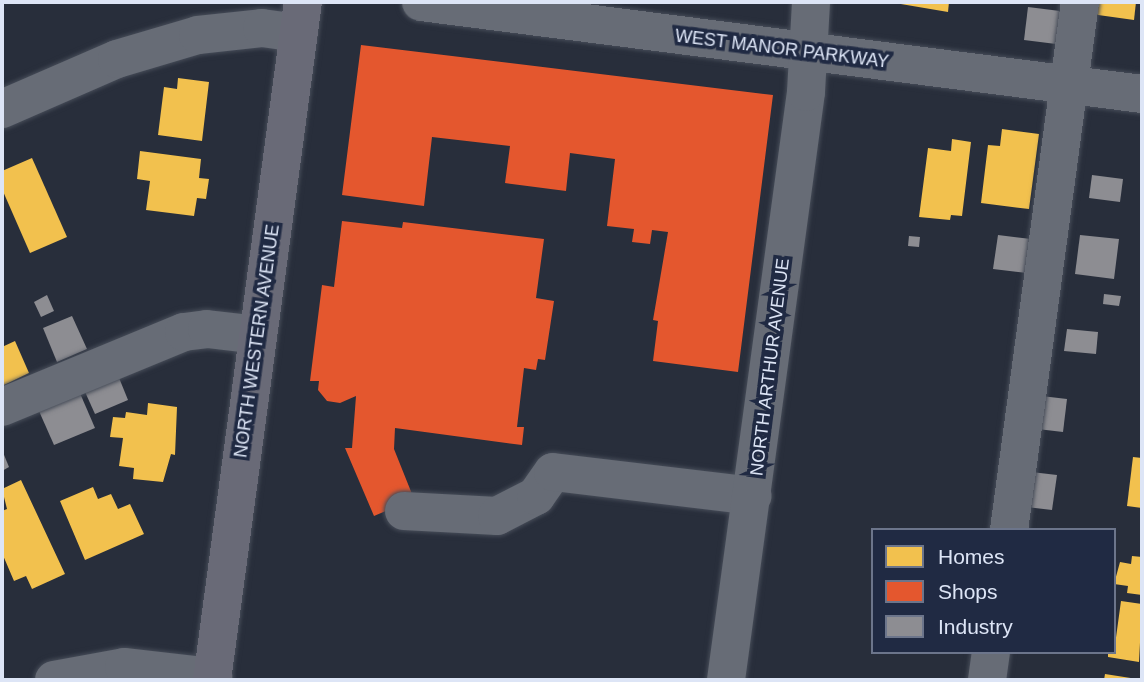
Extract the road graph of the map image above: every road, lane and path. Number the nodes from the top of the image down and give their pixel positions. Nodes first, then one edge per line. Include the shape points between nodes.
1 (421, 2) edge
2 (811, 2) edge
3 (1080, 2) edge
4 (301, 17) edge
5 (806, 52) junction
6 (1070, 86) junction
7 (1142, 94) edge
8 (2, 109) edge
9 (258, 335) junction
10 (2, 407) edge
11 (753, 496) junction
12 (404, 511) dead end
13 (1009, 528) edge
14 (991, 654) edge
15 (213, 678) edge
16 (54, 680) edge
17 (726, 680) edge
18 (987, 680) edge

1 - 5 street, WEST MANOR PARKWAY
2 - 5 street, NORTH ARTHUR AVENUE
3 - 6 street
4 - 8 street via 262,28 198,35 117,59
4 - 9 main road, NORTH WESTERN AVENUE
5 - 6 street, WEST MANOR PARKWAY
5 - 11 street, NORTH ARTHUR AVENUE via 806,92
6 - 7 street, WEST MANOR PARKWAY
6 - 13 street
9 - 10 street via 207,329 184,332
9 - 15 main road, NORTH WESTERN AVENUE
11 - 12 street via 553,472 536,496 497,516
11 - 17 street, NORTH ARTHUR AVENUE
14 - 18 street
15 - 16 street via 124,667

